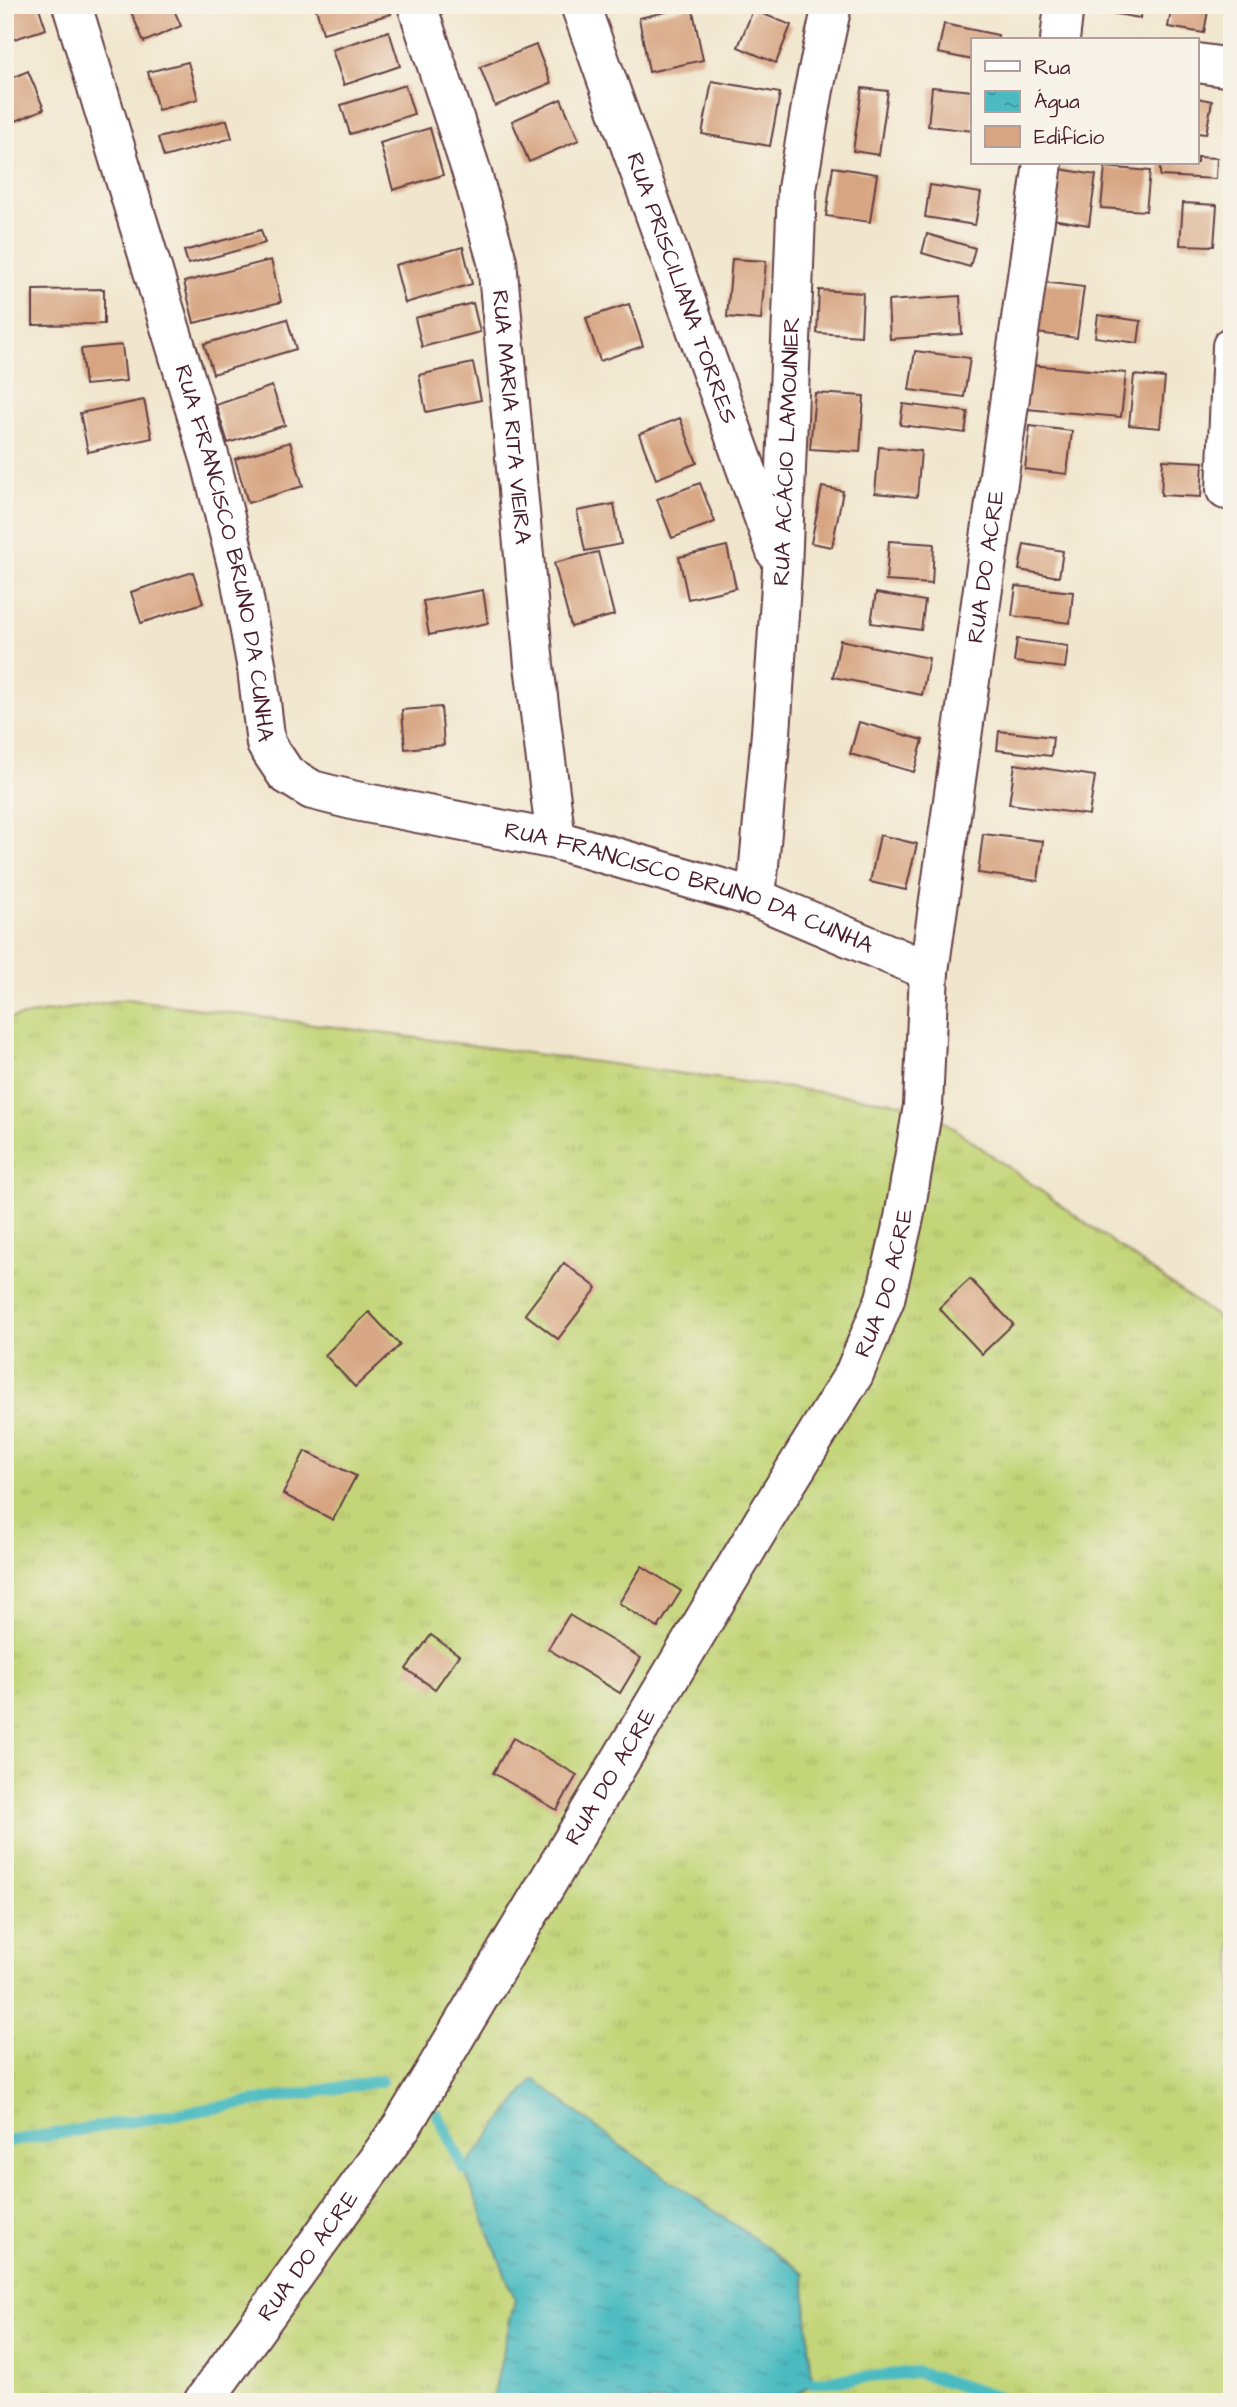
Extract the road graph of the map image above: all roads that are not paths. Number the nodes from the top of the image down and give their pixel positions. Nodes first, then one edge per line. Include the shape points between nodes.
1 (72, 5) edge
2 (416, 5) edge
3 (580, 5) edge
4 (832, 5) edge
5 (1064, 5) edge
6 (1060, 38) edge
7 (1198, 62) edge
8 (1232, 68) edge
9 (1043, 164) edge
10 (1232, 346) edge
11 (1226, 490) dead end
12 (782, 570) junction
13 (556, 840) junction
14 (756, 898) junction
15 (929, 971) junction
16 (203, 2402) edge

1 - 13 street, RUA FRANCISCO BRUNO DA CUNHA via 211,462 240,578 266,744 286,774 312,790
2 - 13 street, RUA MARIA RITA VIEIRA via 497,261 534,666
3 - 12 street, RUA PRISCILIANA TORRES
4 - 12 street, RUA ACÁCIO LAMOUNIER via 797,189
5 - 6 street
7 - 8 street
9 - 15 street, RUA DO ACRE
10 - 11 street
12 - 14 street, RUA ACÁCIO LAMOUNIER
13 - 14 street, RUA FRANCISCO BRUNO DA CUNHA
14 - 15 street, RUA FRANCISCO BRUNO DA CUNHA
15 - 16 street, RUA DO ACRE via 923,1106 904,1218 885,1299 854,1374 402,2126

